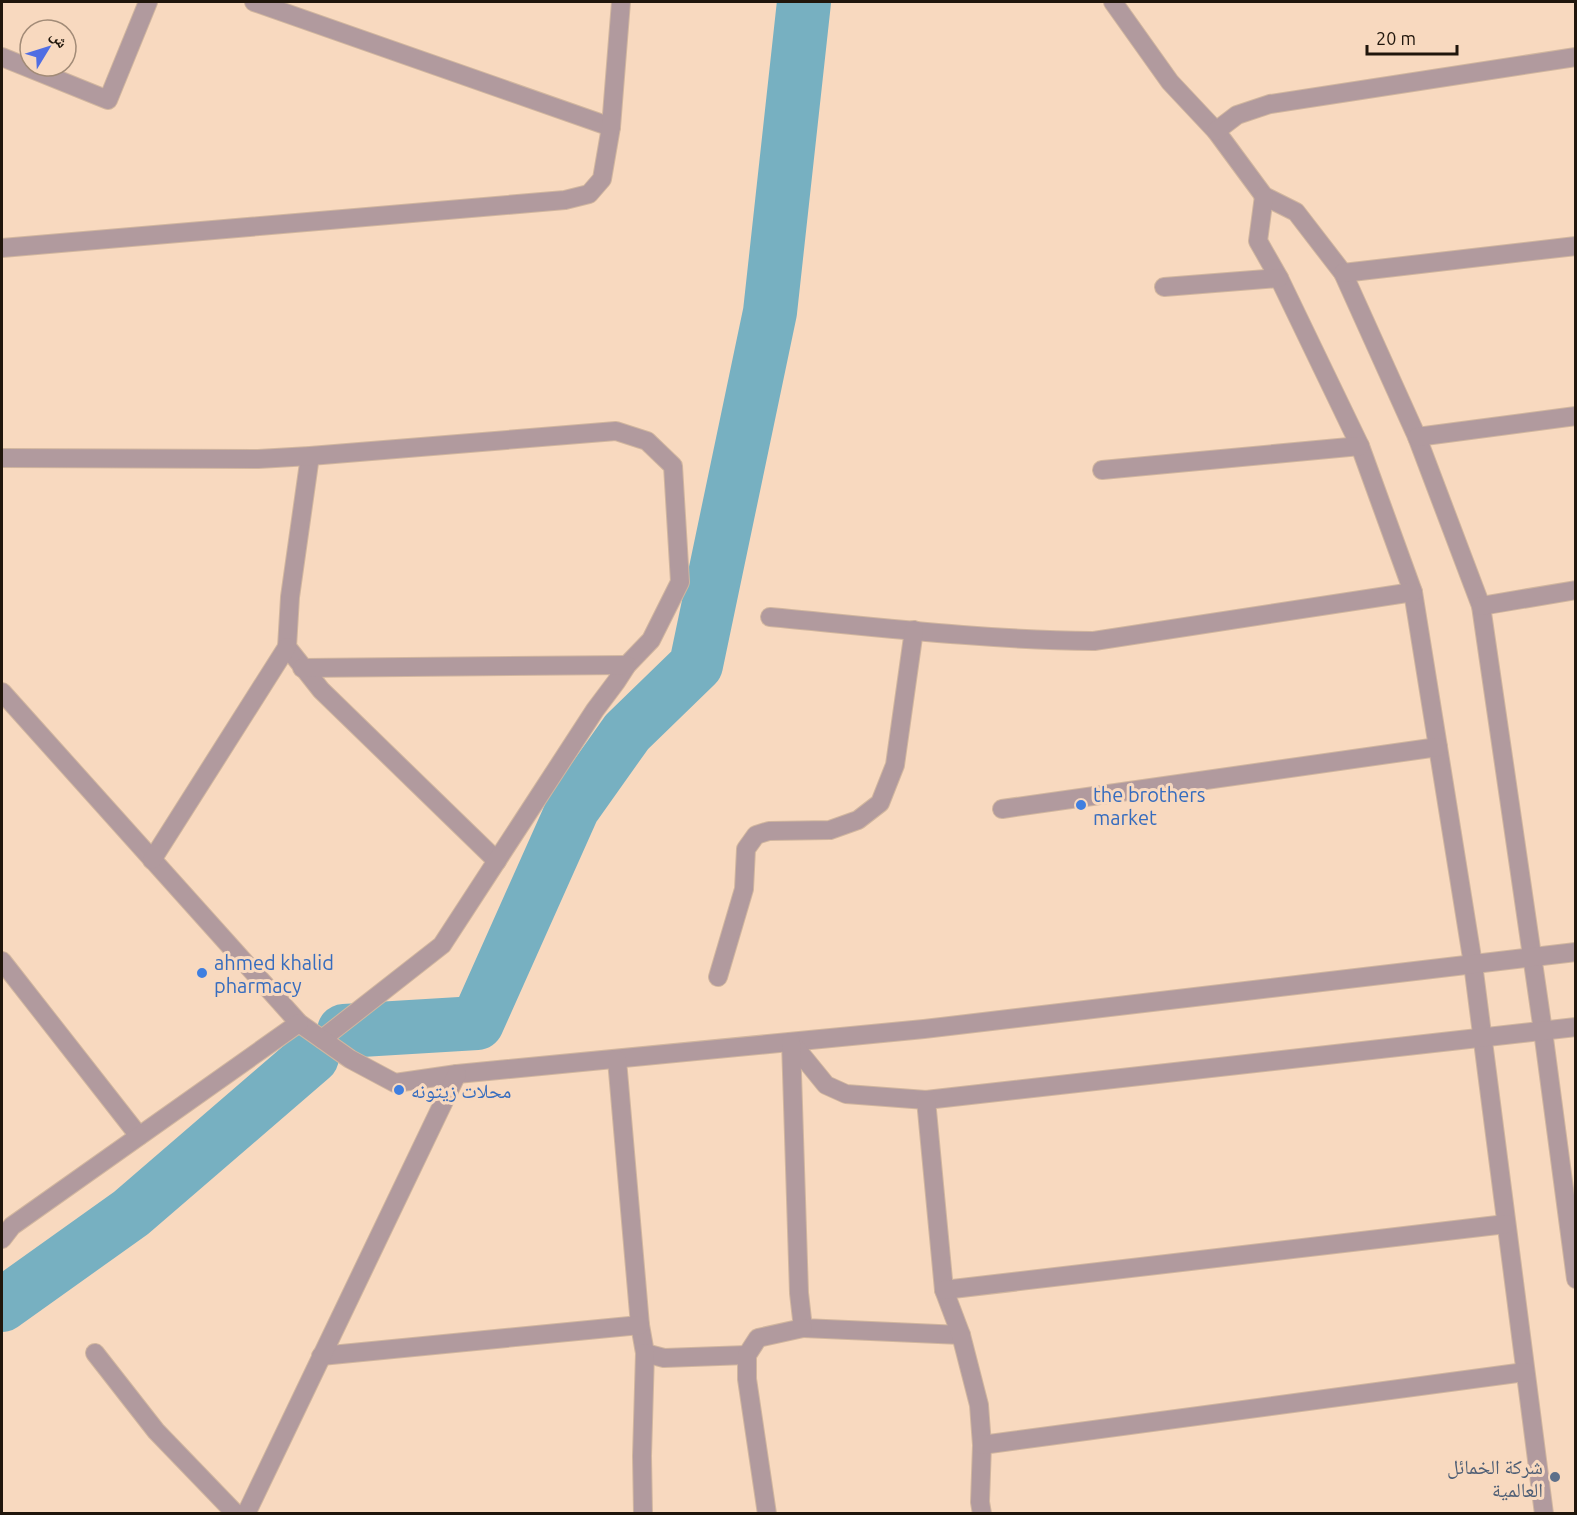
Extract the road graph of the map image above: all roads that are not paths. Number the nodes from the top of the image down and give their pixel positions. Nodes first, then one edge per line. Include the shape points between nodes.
1 (148, 2) edge
2 (254, 2) edge
3 (621, 2) edge
4 (1113, 2) edge
5 (2, 57) edge
6 (1575, 57) edge
7 (611, 127) junction
8 (1216, 131) junction
9 (1264, 196) junction
10 (1575, 246) edge
11 (2, 248) edge
12 (1344, 273) junction
13 (1280, 278) junction
14 (1164, 287) dead end
15 (1575, 416) edge
16 (1417, 436) junction
17 (1360, 446) junction
18 (310, 456) junction
19 (2, 458) edge
20 (1102, 470) dead end
21 (1575, 590) edge
22 (1413, 592) junction
23 (1481, 606) junction
24 (770, 617) dead end
25 (914, 630) junction
26 (287, 647) junction
27 (627, 665) junction
28 (302, 668) junction
29 (2, 692) edge
30 (1438, 747) junction
31 (1002, 809) dead end
32 (152, 860) junction
33 (497, 861) junction
34 (1575, 952) edge
35 (1532, 957) junction
36 (2, 961) edge
37 (1473, 964) junction
38 (718, 977) dead end
39 (299, 1023) junction
40 (1575, 1027) edge
41 (1544, 1031) junction
42 (1483, 1038) junction
43 (322, 1039) junction
44 (791, 1042) junction
45 (617, 1060) junction
46 (457, 1074) junction
47 (926, 1100) junction
48 (139, 1136) junction
49 (1572, 1219) edge
50 (1506, 1224) junction
51 (5, 1225) edge
52 (1575, 1279) edge
53 (945, 1290) junction
54 (640, 1325) junction
55 (803, 1328) junction
56 (961, 1335) junction
57 (95, 1353) dead end
58 (645, 1353) junction
59 (747, 1355) junction
60 (321, 1356) junction
61 (1526, 1372) junction
62 (981, 1445) junction
63 (236, 1514) edge
64 (246, 1514) edge
65 (643, 1514) edge
66 (767, 1514) edge
67 (982, 1514) edge
68 (1544, 1514) edge

1 - 5 street via 108,100
2 - 7 street
3 - 7 street
4 - 8 street via 1170,82
6 - 8 street via 1270,104 1237,115
7 - 11 street via 602,179 590,194 565,200
8 - 9 street
9 - 12 street via 1296,212
9 - 13 street via 1258,241
10 - 12 street
12 - 16 street
13 - 14 street
13 - 17 street
15 - 16 street
16 - 23 street
17 - 20 street
17 - 22 street
18 - 19 street
18 - 26 street
18 - 27 street via 616,431 647,441 673,466 680,582 651,640
21 - 23 street
22 - 25 street via 1094,641
22 - 30 street
23 - 35 street
24 - 25 street
25 - 38 street via 895,765 880,803 858,820 830,830 769,831 756,835 746,849 744,889
26 - 28 street
26 - 32 street
27 - 28 street
27 - 33 street
28 - 33 street
29 - 32 street
30 - 31 street
30 - 37 street
32 - 39 street
33 - 43 street via 442,945
34 - 35 street
35 - 37 street
35 - 41 street
36 - 48 street
37 - 42 street
37 - 44 street
39 - 43 street
39 - 48 street
40 - 41 street
41 - 42 street
41 - 49 street
42 - 47 street
42 - 50 street
43 - 46 street via 395,1083
44 - 45 street
44 - 47 street via 826,1085 846,1094
44 - 55 street
45 - 46 street
45 - 54 street
46 - 60 street
47 - 53 street
48 - 51 street
49 - 52 street
50 - 53 street
50 - 61 street
53 - 56 street
54 - 58 street
54 - 60 street
55 - 56 street
55 - 59 street via 758,1338
56 - 62 street via 979,1405
57 - 63 street via 156,1431
58 - 59 street via 664,1358
58 - 65 street
59 - 66 street
60 - 64 street
61 - 62 street
61 - 68 street
62 - 67 street

